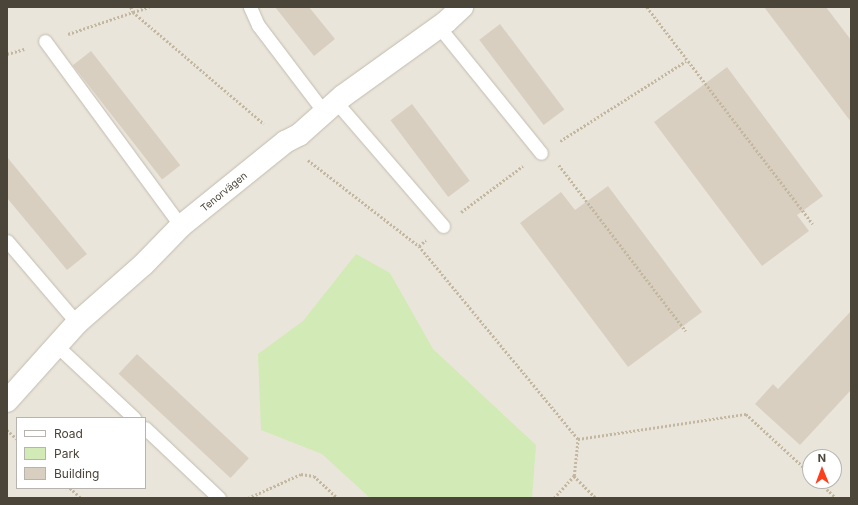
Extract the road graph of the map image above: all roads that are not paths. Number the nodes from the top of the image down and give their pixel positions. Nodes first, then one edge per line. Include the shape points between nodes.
1 (250, 7) edge
2 (462, 7) edge
3 (439, 27) junction
4 (45, 42) road end
5 (330, 107) junction
6 (541, 153) dead end
7 (181, 226) junction
8 (443, 226) dead end
9 (7, 241) edge
10 (77, 323) junction
11 (56, 345) junction
12 (7, 401) edge
13 (133, 417) edge
14 (146, 429) edge
15 (219, 498) edge

1 - 5 lane via 258,25
2 - 3 street, Tenorvägen
3 - 5 street, Tenorvägen
3 - 6 lane
4 - 7 lane
5 - 7 street, Tenorvägen via 299,135 285,142
5 - 8 lane
7 - 10 street, Tenorvägen via 144,264
9 - 10 lane
10 - 11 street, Tenorvägen
11 - 12 street, Tenorvägen
11 - 13 lane
14 - 15 lane

